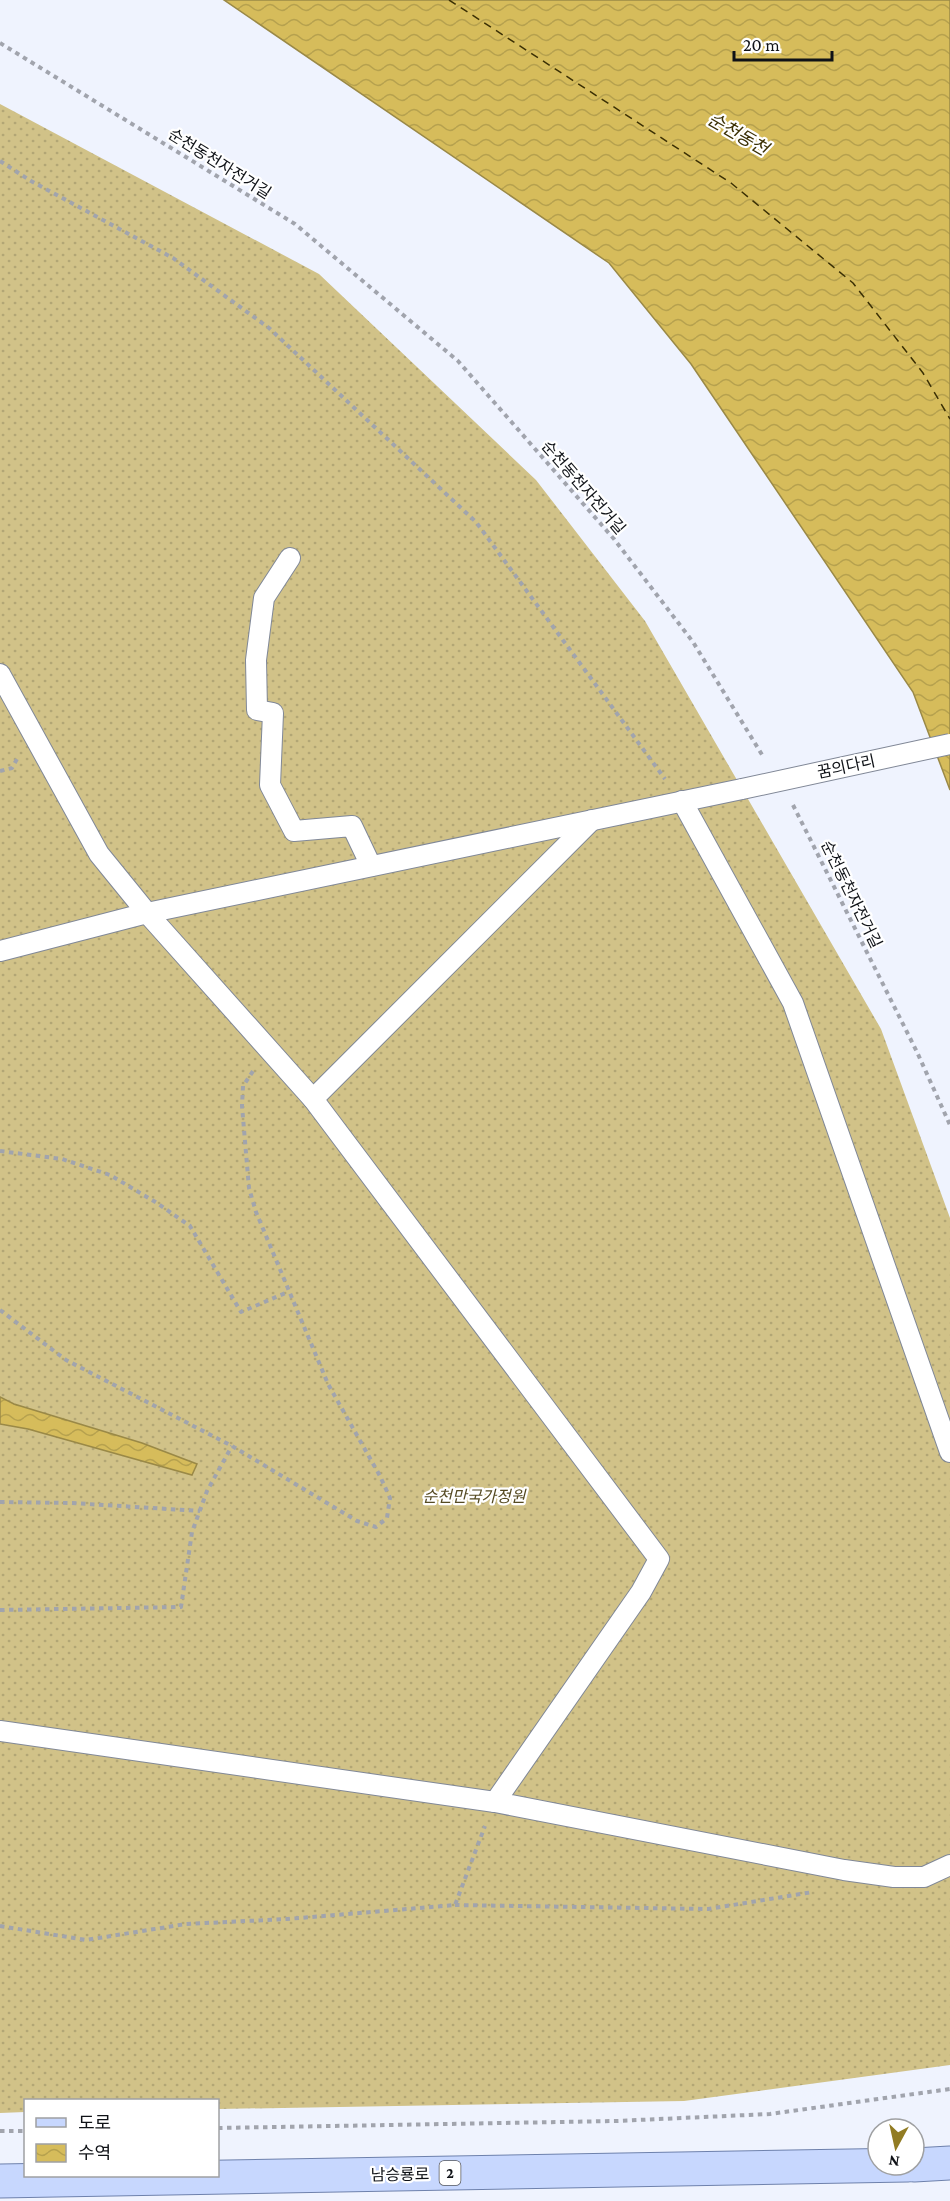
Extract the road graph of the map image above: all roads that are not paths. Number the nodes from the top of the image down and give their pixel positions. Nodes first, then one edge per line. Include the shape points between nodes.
1 (290, 558) dead end
2 (0, 674) edge
3 (950, 744) edge
4 (682, 801) junction
5 (592, 820) junction
6 (371, 866) junction
7 (147, 913) junction
8 (0, 951) edge
9 (313, 1099) junction
10 (950, 1452) edge
11 (0, 1731) edge
12 (495, 1802) junction
13 (950, 1865) edge
14 (950, 2163) edge
15 (926, 2164) edge
16 (866, 2166) edge
17 (0, 2181) edge

1 - 6 street via 264,598 256,660 257,710 273,713 270,785 294,831 352,826
2 - 7 street via 99,854
3 - 4 street, 꿈의다리, bridge
4 - 5 street, 꿈의다리
4 - 10 street via 793,1003
5 - 6 street, 꿈의다리
5 - 9 street
6 - 7 street, 꿈의다리
7 - 8 street, 꿈의다리
7 - 9 street
9 - 12 street via 659,1559 641,1592
11 - 12 street
12 - 13 street via 874,1874 924,1877
14 - 15 main road
16 - 17 main road, 남승룡로 / 2

